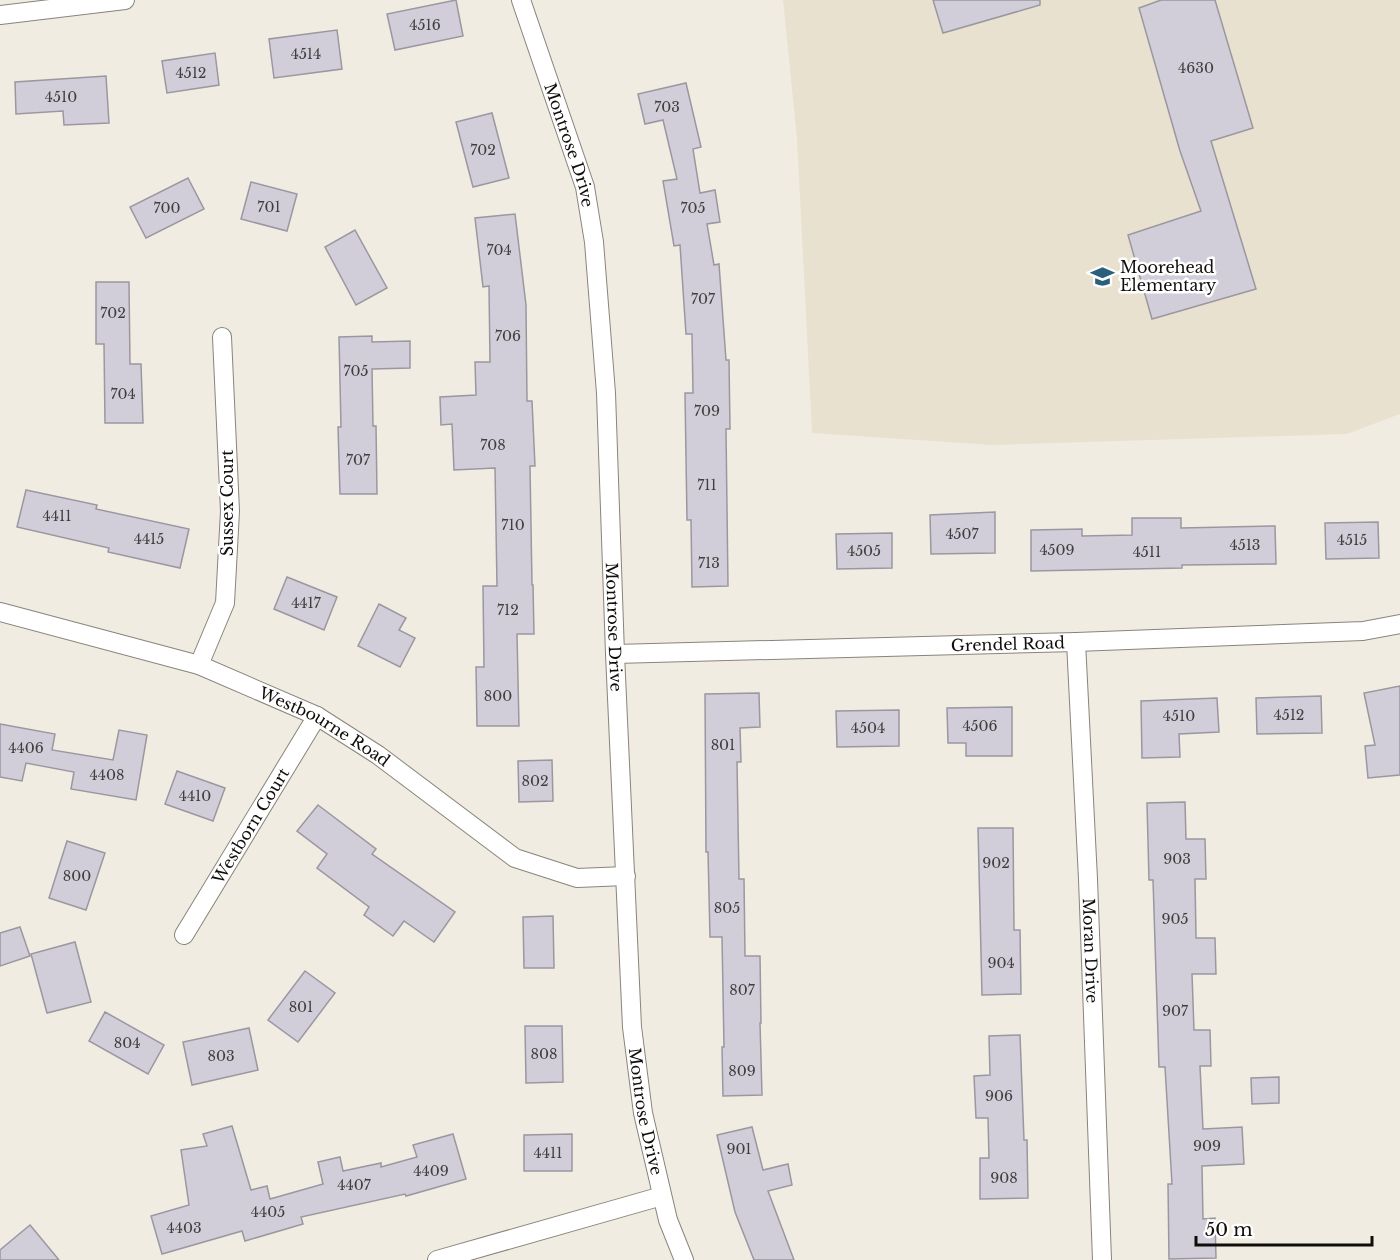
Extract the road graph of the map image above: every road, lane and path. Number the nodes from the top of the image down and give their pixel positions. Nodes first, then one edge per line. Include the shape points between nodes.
1 (125, 0) edge
2 (522, 0) edge
3 (0, 15) edge
4 (222, 337) dead end
5 (0, 612) edge
6 (1400, 624) edge
7 (1076, 642) junction
8 (615, 654) junction
9 (200, 665) junction
10 (317, 716) junction
11 (626, 876) junction
12 (184, 935) dead end
13 (662, 1196) junction
14 (437, 1260) edge
15 (684, 1260) edge
16 (1102, 1260) edge

1 - 3 street
2 - 8 street, Montrose Drive via 585,187 594,242 606,393
4 - 9 street, Sussex Court via 230,511 225,603
5 - 9 street, Westbourne Road
6 - 7 street, Grendel Road via 1363,631
7 - 8 street, Grendel Road
7 - 16 street, Moran Drive
8 - 11 street, Montrose Drive
9 - 10 street, Westbourne Road
10 - 11 street, Westbourne Road via 378,754 515,858 578,878
10 - 12 street, Westborn Court
11 - 13 street, Montrose Drive via 632,1027 644,1113
13 - 14 street
13 - 15 street, Montrose Drive

